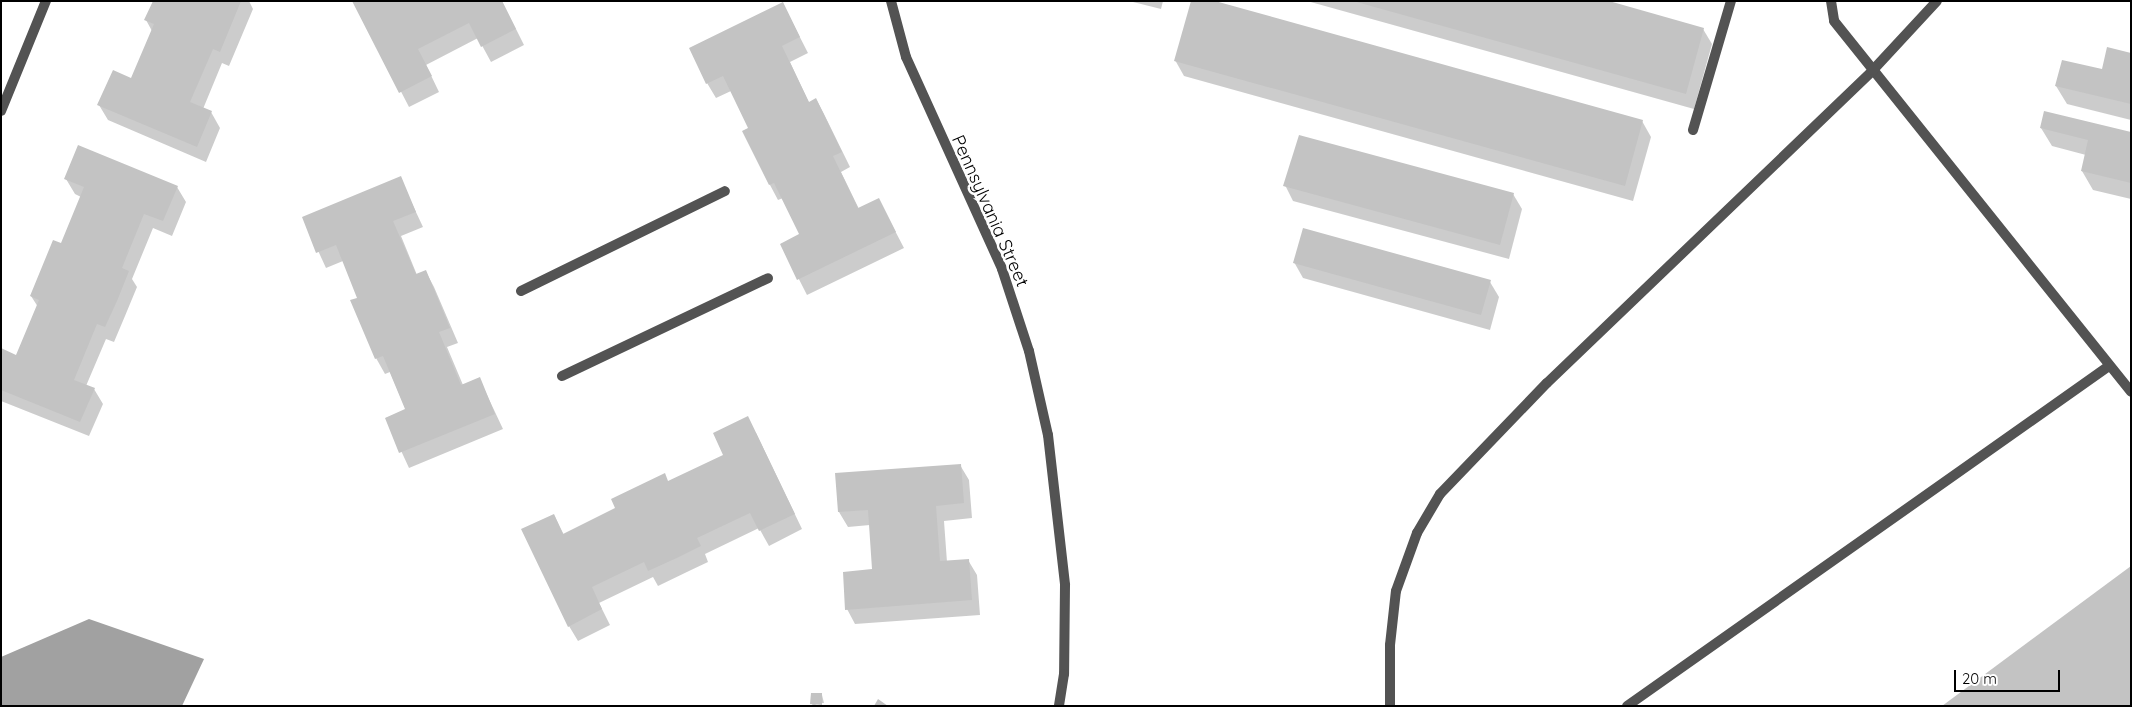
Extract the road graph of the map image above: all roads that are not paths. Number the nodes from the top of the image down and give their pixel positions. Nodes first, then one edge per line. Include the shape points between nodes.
1 (46, 1) edge
2 (891, 1) edge
3 (1731, 1) edge
4 (1831, 1) edge
5 (1937, 1) edge
6 (1873, 70) junction
7 (1, 111) edge
8 (1693, 130) dead end
9 (725, 190) dead end
10 (768, 278) dead end
11 (521, 291) dead end
12 (2109, 366) junction
13 (562, 376) dead end
14 (2131, 392) edge
15 (1059, 706) edge
16 (1390, 706) edge
17 (1626, 706) edge

1 - 7 street
2 - 15 street, Pennsylvania Street via 906,57 1002,269 1029,351 1048,435 1065,584 1064,674
3 - 8 street
4 - 6 street via 1834,21
5 - 6 street
6 - 12 street
6 - 16 street via 1547,383 1440,494 1417,533 1396,591 1390,645
9 - 11 street
10 - 13 street
12 - 14 street
12 - 17 street

